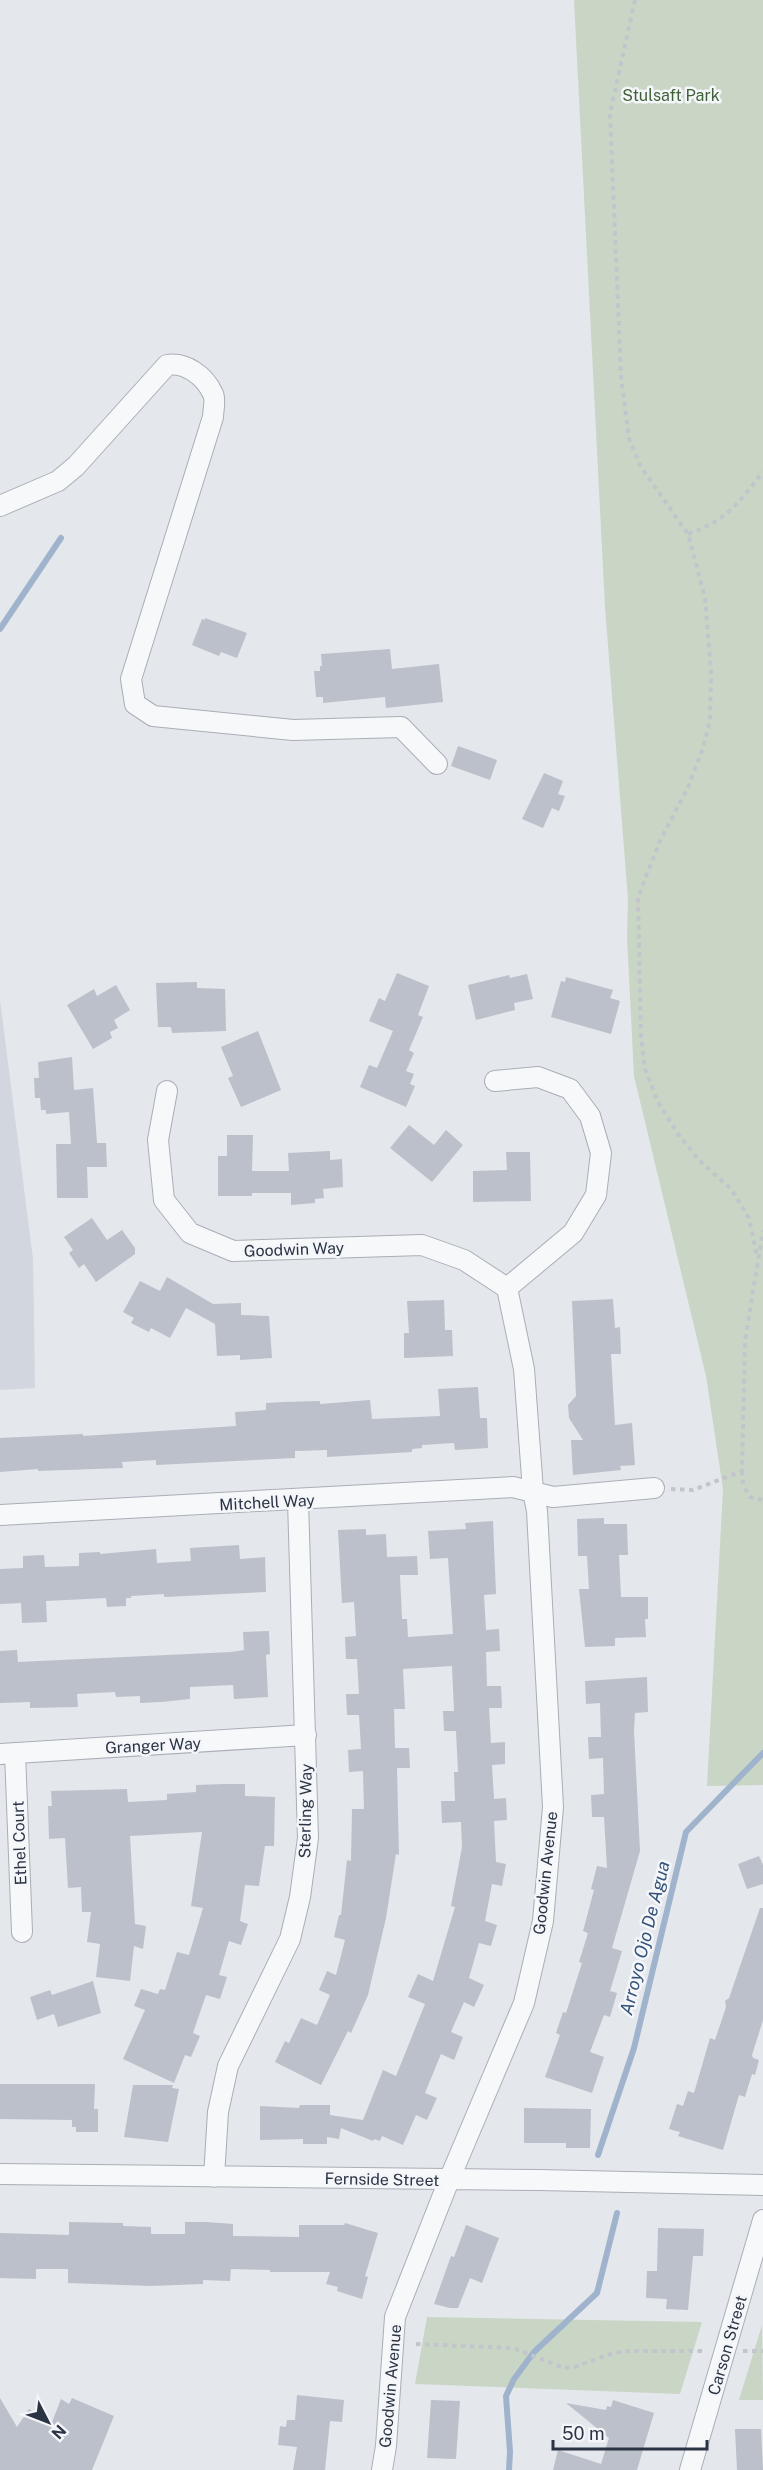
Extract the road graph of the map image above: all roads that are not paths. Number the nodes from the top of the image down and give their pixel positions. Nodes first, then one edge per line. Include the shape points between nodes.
1 (0, 506) edge
2 (437, 764) dead end
3 (495, 1081) dead end
4 (167, 1091) dead end
5 (507, 1288) junction
6 (654, 1488) road end
7 (533, 1491) junction
8 (298, 1500) junction
9 (0, 1515) edge
10 (306, 1736) junction
11 (8, 1753) edge
12 (22, 1932) dead end
13 (0, 2174) edge
14 (214, 2177) junction
15 (448, 2180) junction
16 (763, 2186) edge
17 (763, 2220) edge
18 (382, 2470) edge
19 (690, 2470) edge

1 - 2 street via 58,481 167,365 180,363 198,374 214,395 213,417 131,679 135,704 153,716 294,730 401,727
3 - 5 street via 538,1077 570,1089 590,1116 601,1153 596,1195 573,1233
4 - 5 street, Goodwin Way via 158,1140 164,1200 190,1233 233,1251 422,1245 464,1260
5 - 7 street, Goodwin Avenue via 524,1369
6 - 7 street, Mitchell Way via 553,1497
7 - 8 street, Mitchell Way via 513,1487
7 - 15 street, Goodwin Avenue via 553,1807 543,1921 524,2002
8 - 9 street, Mitchell Way
8 - 10 street, Sterling Way
10 - 11 street, Granger Way
10 - 14 street, Sterling Way via 308,1838 300,1897 290,1939 228,2066 218,2112
11 - 12 street, Ethel Court
13 - 14 street, Fernside Street
14 - 15 street, Fernside Street
15 - 16 street, Fernside Street
15 - 18 street, Goodwin Avenue via 395,2317
17 - 19 street, Carson Street

